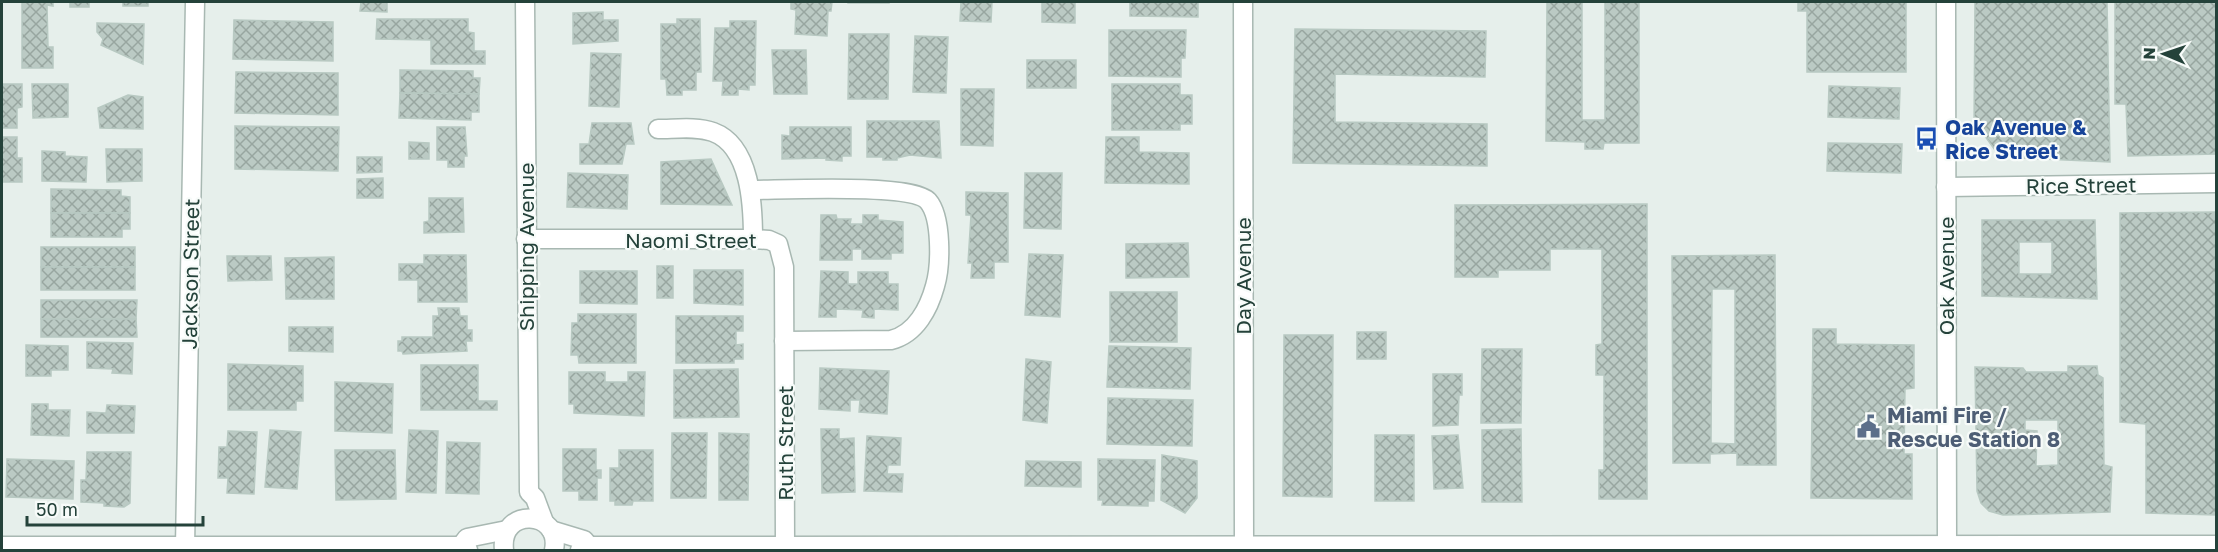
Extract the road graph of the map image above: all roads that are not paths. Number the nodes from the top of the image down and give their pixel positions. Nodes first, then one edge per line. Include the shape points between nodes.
1 (195, 2) edge
2 (525, 2) edge
3 (1243, 2) edge
4 (1946, 2) edge
5 (658, 129) dead end
6 (2217, 183) edge
7 (1946, 187) junction
8 (752, 190) junction
9 (526, 239) junction
10 (753, 239) junction
11 (784, 341) junction
12 (529, 492) junction
13 (512, 526) junction
14 (547, 526) junction
15 (785, 545) junction
16 (2217, 545) edge
17 (2, 546) edge
18 (185, 546) junction
19 (1947, 547) edge
20 (464, 548) edge
21 (584, 548) edge
22 (885, 548) edge
23 (1244, 548) edge
24 (504, 550) edge
25 (555, 550) edge

1 - 18 street, Jackson Street
2 - 9 street, Shipping Avenue
3 - 23 street, Day Avenue
4 - 7 street, Oak Avenue
5 - 8 street via 705,130 724,138 738,157
6 - 7 street, Rice Street
7 - 19 street, Oak Avenue
8 - 10 street
8 - 11 street via 900,191 929,202 936,217 937,278 914,327 891,340
9 - 10 street, Naomi Street
9 - 12 street, Shipping Avenue
10 - 11 street, Naomi Street via 773,241 782,252
11 - 15 street, Ruth Street
12 - 13 street, Shipping Avenue via 521,496
12 - 14 street, Shipping Avenue
13 - 14 street via 530,518
13 - 20 street via 467,538
13 - 24 street
14 - 21 street via 584,540
14 - 25 street, Shipping Avenue
15 - 21 street
15 - 22 street
16 - 19 street
17 - 18 street
18 - 20 street
19 - 23 street
22 - 23 street

